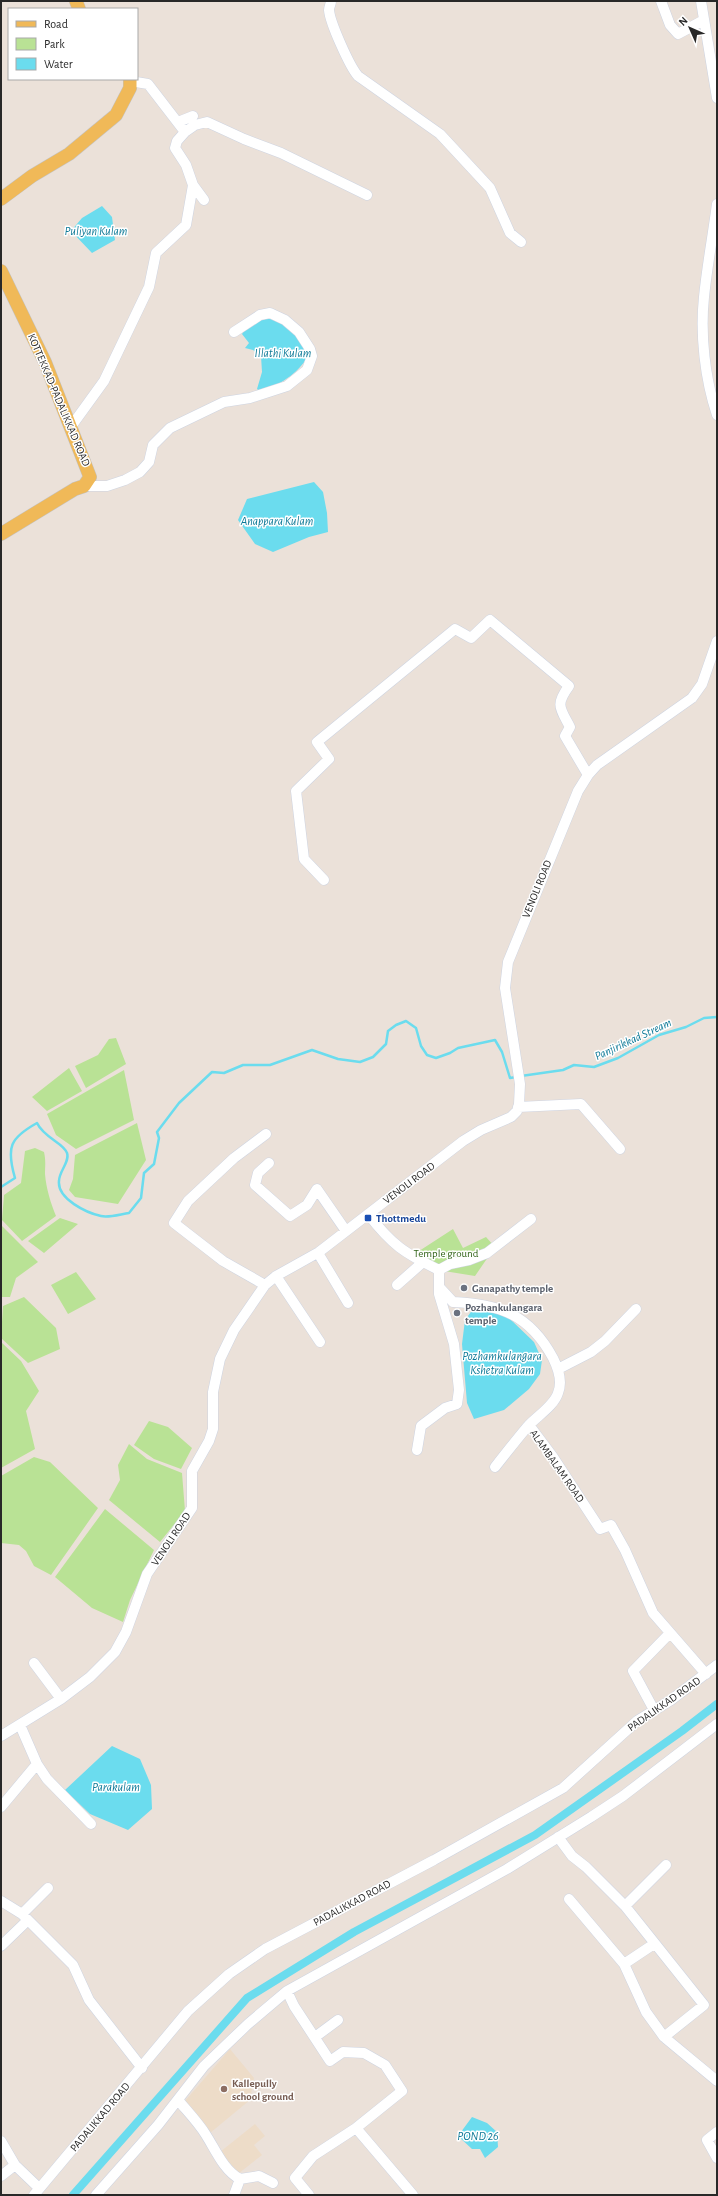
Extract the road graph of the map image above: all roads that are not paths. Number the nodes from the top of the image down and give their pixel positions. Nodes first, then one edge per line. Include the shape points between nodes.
1 (331, 1) edge
2 (661, 1) edge
3 (701, 1) edge
4 (704, 20) junction
5 (130, 80) edge
6 (717, 98) edge
7 (193, 116) dead end
8 (178, 122) junction
9 (185, 132) junction
10 (193, 185) junction
11 (367, 195) dead end
12 (1, 199) edge
13 (204, 200) dead end
14 (717, 204) edge
15 (521, 242) dead end
16 (1, 271) edge
17 (234, 332) dead end
18 (717, 415) edge
19 (70, 428) junction
20 (84, 486) junction
21 (1, 534) edge
22 (717, 642) edge
23 (588, 775) junction
24 (324, 880) dead end
25 (518, 1108) junction
26 (266, 1134) dead end
27 (620, 1149) dead end
28 (269, 1163) dead end
29 (368, 1214) junction
30 (531, 1219) dead end
31 (346, 1231) junction
32 (318, 1253) junction
33 (423, 1262) junction
34 (439, 1270) junction
35 (276, 1276) junction
36 (265, 1285) junction
37 (397, 1285) dead end
38 (440, 1288) junction
39 (453, 1302) junction
40 (348, 1303) dead end
41 (443, 1307) junction
42 (636, 1309) dead end
43 (320, 1342) dead end
44 (558, 1369) junction
45 (529, 1426) junction
46 (417, 1450) dead end
47 (495, 1467) dead end
48 (673, 1637) junction
49 (34, 1663) dead end
50 (717, 1665) edge
51 (706, 1674) junction
52 (61, 1699) junction
53 (654, 1710) junction
54 (717, 1724) edge
55 (20, 1725) junction
56 (1, 1736) edge
57 (37, 1764) junction
58 (1, 1807) edge
59 (91, 1824) dead end
60 (558, 1837) junction
61 (666, 1865) dead end
62 (48, 1888) dead end
63 (569, 1898) dead end
64 (1, 1901) edge
65 (625, 1906) junction
66 (25, 1917) junction
67 (654, 1944) junction
68 (1, 1946) edge
69 (624, 1964) junction
70 (287, 1991) junction
71 (338, 2020) dead end
72 (315, 2037) junction
73 (664, 2037) junction
74 (142, 2068) junction
75 (717, 2081) edge
76 (178, 2100) junction
77 (356, 2128) junction
78 (717, 2132) edge
79 (1, 2141) edge
80 (717, 2158) edge
81 (15, 2165) junction
82 (1, 2176) edge
83 (240, 2179) junction
84 (273, 2183) dead end
85 (37, 2192) edge
86 (96, 2195) edge
87 (234, 2195) edge
88 (309, 2195) edge
89 (413, 2195) edge

1 - 15 street via 329,10 352,69 358,76 440,134 490,188 510,233
2 - 4 street via 670,26 678,34
3 - 4 street
4 - 6 street
5 - 8 street via 148,84
5 - 12 main road via 130,88 116,115 69,154 32,176
7 - 8 street
8 - 9 street
9 - 10 street via 177,140 175,148 186,165
9 - 11 street via 195,125 207,122 281,153
10 - 13 street
10 - 19 street via 186,225 156,253 149,287 104,381
14 - 18 street via 703,298 704,346 711,397
16 - 19 main road, KOTTEKKAD-PADALIKKAD ROAD via 45,362
17 - 20 street via 260,315 270,313 285,320 298,332 310,349 312,356 307,370 286,386 250,398 224,402 170,428 154,445 149,462 140,472 107,486
19 - 20 main road, KOTTEKKAD-PADALIKKAD ROAD via 90,477
20 - 21 main road
22 - 23 street, VENOLI ROAD via 702,684 692,698 636,736 597,765
23 - 24 street via 565,736 570,727 559,706 560,698 569,686 490,620 471,638 455,629 317,742 328,758 296,791 304,859
23 - 25 street, VENOLI ROAD via 567,816 508,962 505,988 520,1084
25 - 27 street via 581,1104
25 - 29 street, VENOLI ROAD via 511,1117 463,1141
26 - 36 street via 234,1158 188,1201 174,1223 223,1261
28 - 31 street via 258,1173 255,1185 290,1216 307,1205 317,1189
29 - 31 street, VENOLI ROAD
29 - 33 street via 385,1237 398,1248
30 - 34 street via 487,1253
31 - 32 street, VENOLI ROAD
32 - 35 street, VENOLI ROAD
32 - 40 street
33 - 34 street
33 - 37 street
34 - 38 street
35 - 36 street, VENOLI ROAD
35 - 43 street
36 - 52 street, VENOLI ROAD via 234,1330 220,1359 213,1392 213,1429 192,1471 190,1512 148,1574 126,1632 115,1652 90,1677
38 - 39 street
38 - 41 street via 438,1294
39 - 41 street
39 - 44 street, ALAMBALAM ROAD via 482,1303 512,1314 531,1326
41 - 46 street via 454,1344 459,1390 457,1404 445,1408 421,1426
42 - 44 street via 591,1352
44 - 45 street, ALAMBALAM ROAD via 558,1394
45 - 47 street
45 - 48 street, ALAMBALAM ROAD via 553,1457 600,1530 611,1525 654,1613
48 - 51 street
48 - 53 street via 632,1671
49 - 52 street
50 - 51 street, PADALIKKAD ROAD
51 - 53 street, PADALIKKAD ROAD
52 - 55 street, VENOLI ROAD
53 - 74 street, PADALIKKAD ROAD via 637,1721 563,1788 434,1860 265,1949 235,1970 188,2011
54 - 60 street via 623,1796
55 - 56 street, VENOLI ROAD
55 - 57 street
57 - 58 street
57 - 59 street
60 - 65 street via 572,1856
60 - 70 street via 507,1869
61 - 65 street
62 - 66 street
63 - 69 street
64 - 66 street
65 - 67 street
66 - 68 street
66 - 74 street via 73,1965 89,2000
67 - 69 street
67 - 73 street via 704,2005
69 - 73 street via 646,2012
70 - 72 street
70 - 76 street via 204,2066
71 - 72 street
72 - 77 street via 330,2061 343,2052 364,2053 385,2065 402,2091
73 - 75 street
74 - 85 street, PADALIKKAD ROAD
76 - 83 street via 214,2150
76 - 86 street
77 - 88 street via 313,2156 295,2178
77 - 89 street
78 - 80 street via 707,2140
79 - 81 street
81 - 82 street
81 - 85 street
83 - 84 street via 259,2176
83 - 87 street

